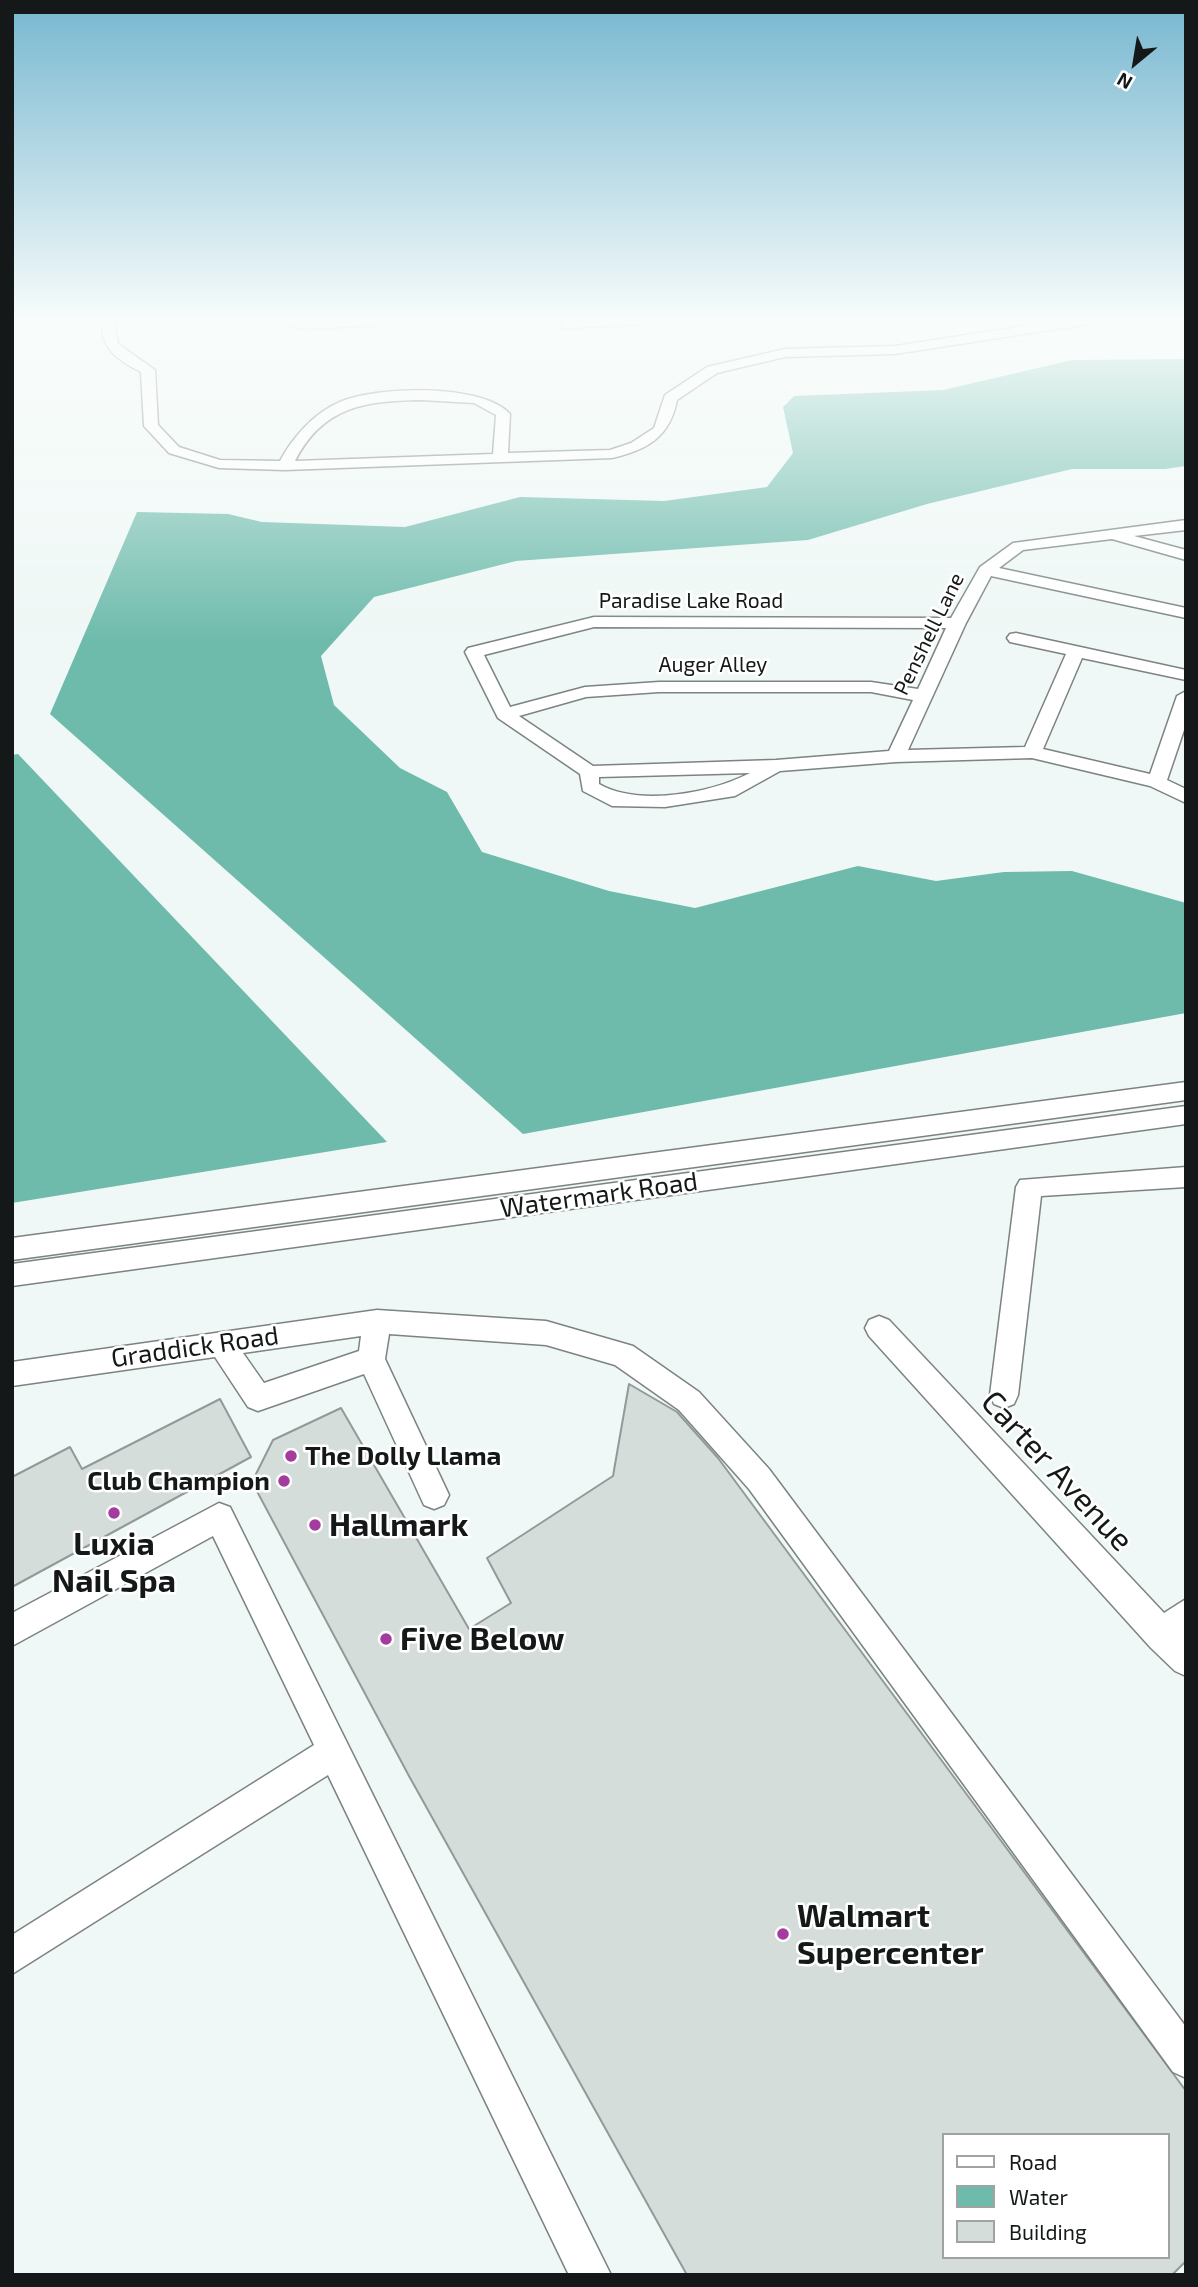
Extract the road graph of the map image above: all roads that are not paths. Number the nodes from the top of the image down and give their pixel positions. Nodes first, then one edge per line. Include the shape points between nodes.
1 (152, 427) edge
2 (315, 427) edge
3 (502, 427) edge
4 (664, 427) edge
5 (500, 457) junction
6 (285, 466) junction
7 (1186, 525) edge
8 (1109, 534) junction
9 (1186, 555) edge
10 (986, 570) junction
11 (1186, 613) edge
12 (957, 624) junction
13 (1016, 638) dead end
14 (1076, 652) junction
15 (1186, 676) edge
16 (924, 696) junction
17 (1186, 696) edge
18 (505, 714) junction
19 (1032, 752) junction
20 (896, 756) junction
21 (776, 766) junction
22 (589, 772) junction
23 (1157, 782) junction
24 (1186, 797) edge
25 (1186, 1091) edge
26 (1186, 1115) edge
27 (1186, 1177) edge
28 (12, 1249) edge
29 (12, 1275) edge
30 (377, 1322) junction
31 (879, 1328) dead end
32 (220, 1342) junction
33 (371, 1359) junction
34 (12, 1374) edge
35 (1004, 1395) dead end
36 (434, 1495) dead end
37 (1186, 1614) edge
38 (12, 1630) edge
39 (1162, 1637) junction
40 (1186, 1660) edge
41 (334, 1752) junction
42 (12, 1956) edge
43 (1186, 2059) edge
44 (583, 2271) edge

1 - 6 street via 174,450 219,464
2 - 6 street via 296,443
3 - 5 street
4 - 5 street via 651,441 612,454
5 - 6 street
7 - 8 street, Penshell Lane
8 - 9 street
8 - 10 street, Penshell Lane via 1019,546
10 - 11 street
10 - 12 street, Penshell Lane
12 - 16 street, Penshell Lane
12 - 18 street, Paradise Lake Road via 594,622 474,652
13 - 14 street
14 - 15 street
14 - 19 street
16 - 18 street, Auger Alley via 872,687 659,687 585,692
16 - 20 street, Penshell Lane
17 - 23 street
18 - 22 street, Paradise Lake Road
19 - 20 street, Paradise Lake Road
19 - 23 street, Paradise Lake Road
20 - 21 street, Paradise Lake Road
21 - 22 street, Paradise Lake Road
21 - 22 street, Paradise Lake Road via 728,792 665,801 612,800 590,787
23 - 24 street, Paradise Lake Road
25 - 28 street, Watermark Road
26 - 29 street, Watermark Road
27 - 35 street via 1029,1187
30 - 32 street, Graddick Road
30 - 33 street
30 - 43 street, Graddick Road via 546,1333 623,1355 689,1401 759,1479
31 - 39 street, Carter Avenue
32 - 33 street via 258,1398
32 - 34 street, Graddick Road
33 - 36 street
37 - 39 street
38 - 41 street via 219,1517
39 - 40 street, Carter Avenue
41 - 42 street
41 - 44 street

